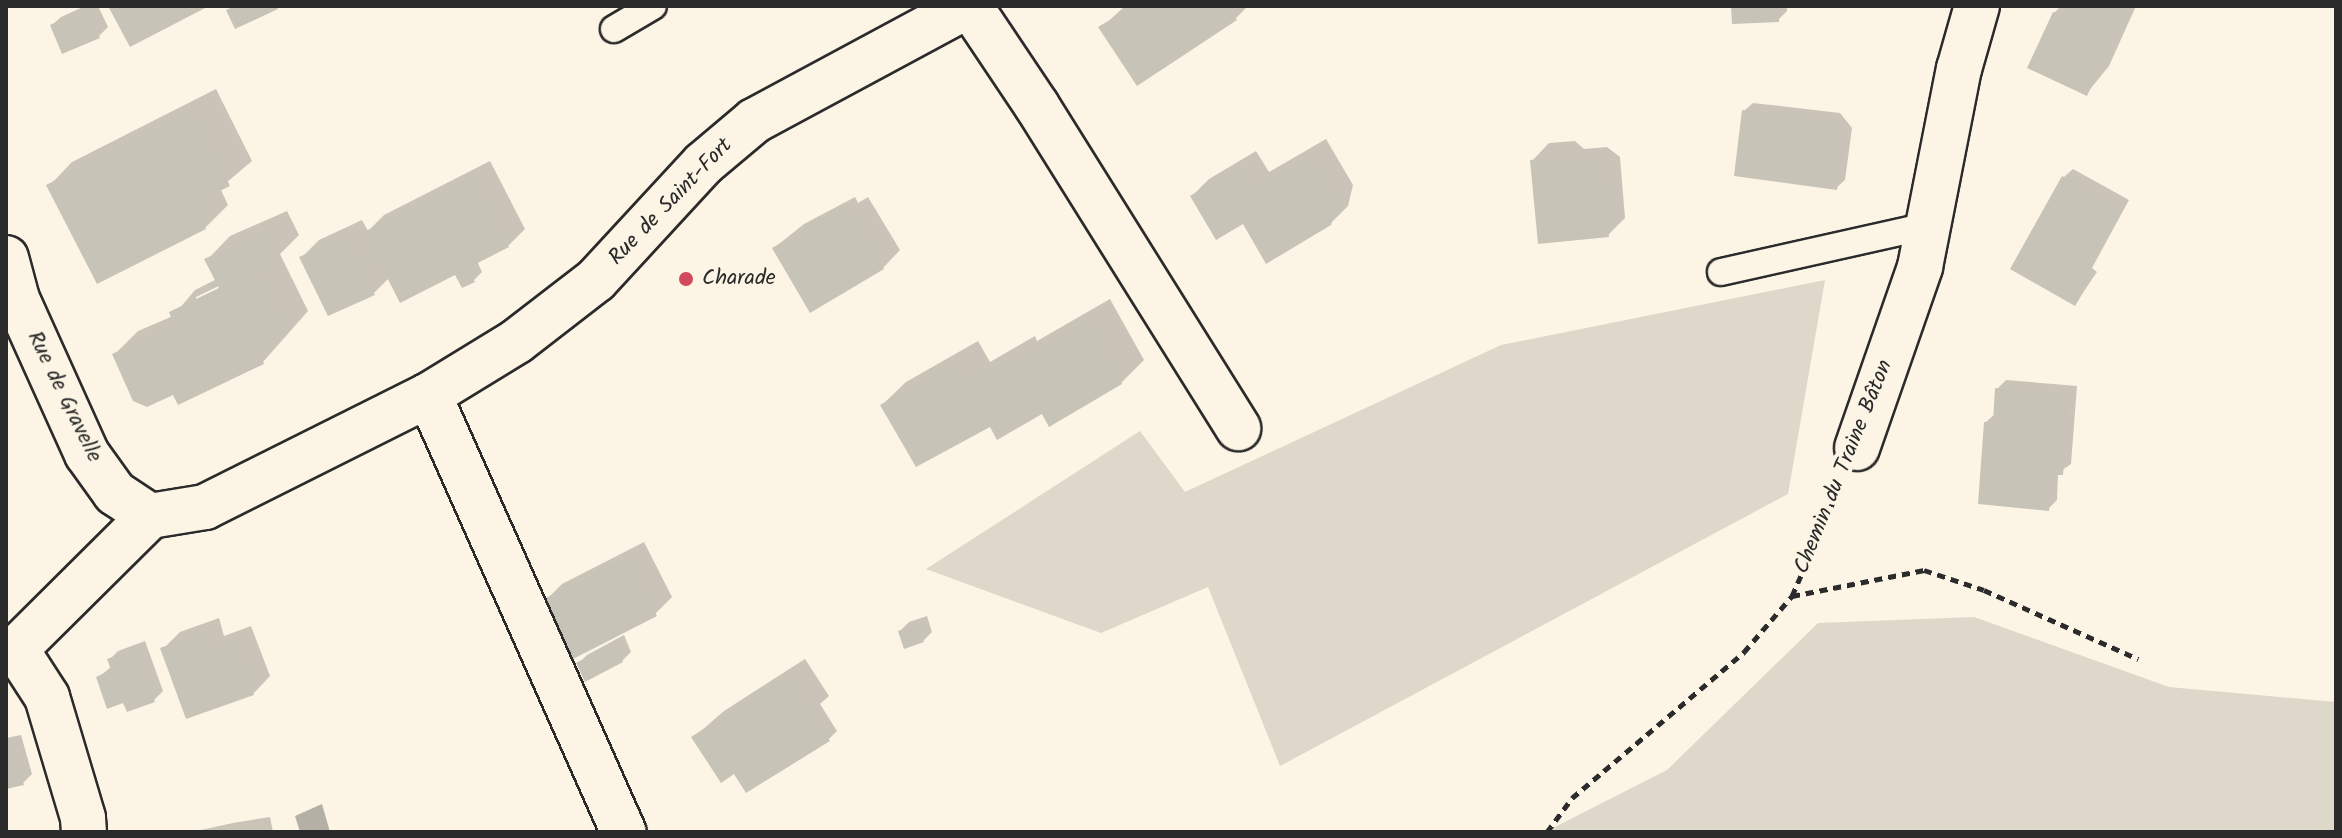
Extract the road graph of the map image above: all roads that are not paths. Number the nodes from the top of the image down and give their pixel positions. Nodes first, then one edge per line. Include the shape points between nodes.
1 (653, 6) edge
2 (969, 6) edge
3 (1977, 6) edge
4 (614, 29) dead end
5 (1927, 226) junction
6 (1721, 272) dead end
7 (10, 286) edge
8 (429, 395) junction
9 (1238, 428) dead end
10 (1857, 448) road end
11 (150, 516) junction
12 (11, 652) edge
13 (84, 832) edge
14 (624, 832) edge

1 - 4 lane
2 - 8 street, Rue de Saint-Fort via 754,121 703,164 596,280 517,341
2 - 9 street, Rue de Saint-Fort
3 - 5 street, Chemin du Traine Bâton
5 - 6 lane
5 - 10 street, Chemin du Traine Bâton via 1920,267
7 - 11 street, Rue de Gravelle via 87,454 115,493
8 - 11 street, Rue de Saint-Fort via 205,507
8 - 14 street
11 - 12 street
12 - 13 street via 47,697

